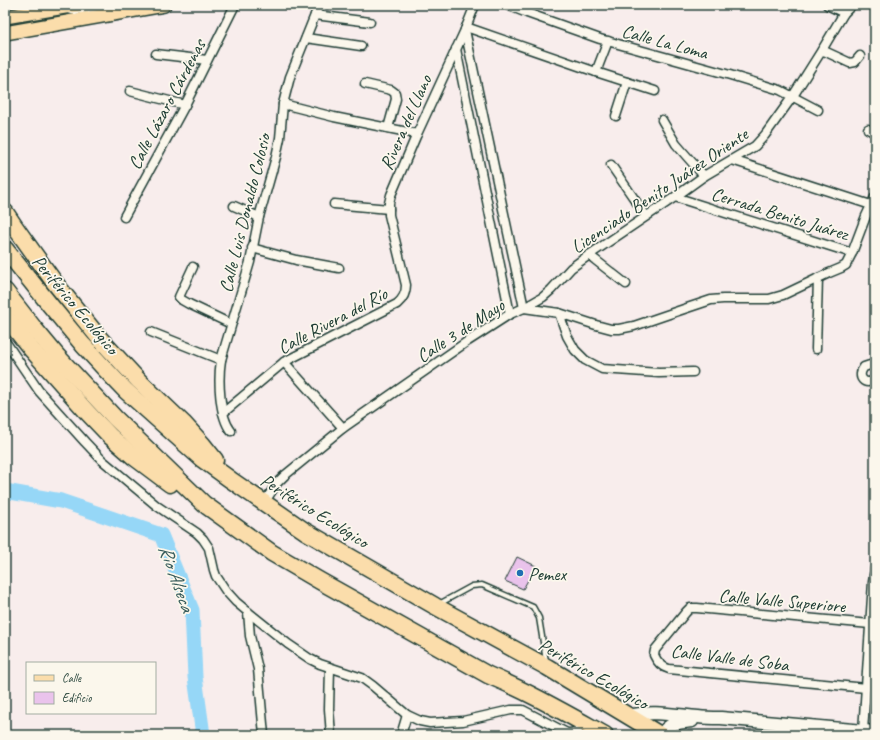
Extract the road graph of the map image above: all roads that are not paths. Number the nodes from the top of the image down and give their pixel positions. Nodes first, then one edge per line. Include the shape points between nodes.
1 (77, 5) edge
2 (121, 5) edge
3 (164, 5) edge
4 (235, 5) edge
5 (319, 5) edge
6 (475, 5) edge
7 (507, 5) edge
8 (827, 5) edge
9 (852, 5) edge
10 (59, 7) edge
11 (844, 12) junction
12 (9, 15) edge
13 (315, 15) junction
14 (370, 22) dead end
15 (465, 29) junction
16 (19, 31) junction
17 (5, 33) edge
18 (306, 38) junction
19 (5, 40) edge
20 (608, 41) junction
21 (361, 46) dead end
22 (456, 49) junction
23 (822, 50) junction
24 (156, 54) dead end
25 (860, 56) dead end
26 (207, 60) junction
27 (596, 72) junction
28 (627, 82) junction
29 (365, 84) dead end
30 (130, 91) dead end
31 (655, 91) dead end
32 (793, 96) junction
33 (283, 104) junction
34 (185, 105) junction
35 (818, 110) dead end
36 (616, 116) dead end
37 (662, 120) dead end
38 (388, 128) junction
39 (417, 134) junction
40 (488, 141) junction
41 (474, 144) junction
42 (732, 160) junction
43 (611, 165) dead end
44 (704, 176) junction
45 (675, 197) junction
46 (875, 197) edge
47 (334, 204) dead end
48 (871, 205) junction
49 (234, 206) dead end
50 (389, 209) junction
51 (5, 212) edge
52 (646, 216) junction
53 (124, 217) dead end
54 (259, 217) junction
55 (508, 236) junction
56 (495, 239) junction
57 (5, 248) edge
58 (252, 248) junction
59 (852, 253) junction
60 (589, 255) junction
61 (193, 267) dead end
62 (338, 268) dead end
63 (818, 278) junction
64 (626, 284) dead end
65 (5, 291) edge
66 (524, 308) junction
67 (559, 313) junction
68 (510, 314) junction
69 (5, 316) edge
70 (231, 324) junction
71 (151, 332) dead end
72 (5, 341) edge
73 (816, 349) dead end
74 (221, 360) junction
75 (284, 362) junction
76 (874, 366) edge
77 (693, 372) dead end
78 (875, 379) edge
79 (224, 413) junction
80 (343, 428) junction
81 (231, 431) dead end
82 (231, 480) junction
83 (264, 503) junction
84 (204, 504) junction
85 (875, 568) edge
86 (436, 606) junction
87 (690, 608) joint
88 (248, 612) junction
89 (870, 624) junction
90 (872, 643) edge
91 (547, 667) junction
92 (330, 668) junction
93 (866, 688) junction
94 (407, 715) junction
95 (628, 716) junction
96 (721, 718) junction
97 (583, 723) junction
98 (869, 732) edge
99 (264, 735) edge
100 (331, 735) edge
101 (401, 735) edge
102 (605, 735) edge
103 (660, 735) edge

1 - 10 main road
2 - 10 lane via 76,12
3 - 16 main road
4 - 26 street, Calle Lázaro Cárdenas
5 - 13 street, Calle Luis Donaldo Colosio
6 - 15 street
7 - 20 street, Calle La Loma
8 - 11 street
9 - 11 street, Licenciado Benito Juárez Oriente
10 - 12 main road
11 - 23 street, Licenciado Benito Juárez Oriente
13 - 14 street
13 - 18 street, Calle Luis Donaldo Colosio
15 - 22 street
15 - 27 street
15 - 40 street
16 - 17 main road
16 - 19 main road
18 - 21 street
18 - 33 street, Calle Luis Donaldo Colosio via 290,77
20 - 27 street
20 - 32 street, Calle La Loma via 730,75
22 - 39 street, Rivera del Llano
22 - 41 street
23 - 25 street via 850,63 856,62
23 - 32 street, Licenciado Benito Juárez Oriente
24 - 26 street
26 - 34 street, Calle Lázaro Cárdenas
27 - 28 street
28 - 31 street
28 - 36 street
29 - 38 street via 391,90 395,94
30 - 34 street
32 - 35 street, Calle La Loma
32 - 42 street, Licenciado Benito Juárez Oriente via 760,141
33 - 38 street
33 - 54 street, Calle Luis Donaldo Colosio via 278,148
34 - 53 street, Calle Lázaro Cárdenas
37 - 44 street via 676,144
38 - 39 street
39 - 50 street, Rivera del Llano via 391,195
40 - 41 street
40 - 55 street
41 - 56 street
42 - 44 street, Licenciado Benito Juárez Oriente
42 - 48 street
43 - 52 street
44 - 45 street, Licenciado Benito Juárez Oriente
45 - 52 street, Licenciado Benito Juárez Oriente
45 - 59 street, Cerrada Benito Juárez
46 - 48 street, Calle 3 de Mayo
47 - 50 street
48 - 59 street, Calle 3 de Mayo
49 - 54 street
50 - 75 street, Calle Rivera del Río via 406,285 401,301
51 - 82 highway via 55,283 100,339 183,423
52 - 60 street, Licenciado Benito Juárez Oriente
54 - 58 street, Calle Luis Donaldo Colosio
55 - 56 street
55 - 66 street
56 - 68 street
57 - 82 highway, Periférico Ecológico via 83,345 126,391 202,459
58 - 62 street
58 - 70 street, Calle Luis Donaldo Colosio
59 - 63 street, Calle 3 de Mayo via 844,267
60 - 64 street
60 - 66 street, Licenciado Benito Juárez Oriente via 572,268 547,294
61 - 70 street via 180,297 182,300
63 - 67 street, Calle 3 de Mayo via 777,297 711,300 620,329 611,329
63 - 73 street
65 - 84 highway via 48,345 114,418
66 - 67 street, Calle 3 de Mayo
66 - 68 street, Calle 3 de Mayo
67 - 77 street via 575,350 585,360 602,369 659,373
68 - 80 street, Calle 3 de Mayo
69 - 84 highway via 32,350 110,436 168,484
70 - 74 street, Calle Luis Donaldo Colosio
71 - 74 street
72 - 88 street via 39,391 102,460 157,506 203,539 209,548 220,583
74 - 79 street, Calle Luis Donaldo Colosio via 219,377
75 - 79 street, Calle Rivera del Río
75 - 80 street
76 - 78 street via 864,367 860,376 868,382
79 - 81 street, Calle Luis Donaldo Colosio
80 - 83 street, Calle 3 de Mayo via 284,476
82 - 83 highway, Periférico Ecológico
83 - 86 highway, Periférico Ecológico via 305,531
84 - 97 highway via 272,553 320,581 488,675 521,689
85 - 89 street
86 - 91 highway, Periférico Ecológico
86 - 91 lane via 472,586 482,584 533,607 540,618
87 - 89 street, Calle Valle Superiore
87 - 93 street, Calle Valle de Soba via 655,650 657,661 664,667
88 - 92 street via 301,653
88 - 99 street via 250,636 258,669
89 - 90 street
90 - 93 street
91 - 95 highway, Periférico Ecológico
92 - 94 street via 362,678
92 - 100 street
93 - 98 street
94 - 97 street via 420,721 443,723 523,710 567,733 574,733
94 - 101 street
95 - 96 street via 651,712
95 - 103 highway, Periférico Ecológico
96 - 98 street
96 - 103 street via 675,723 668,726
97 - 102 highway

